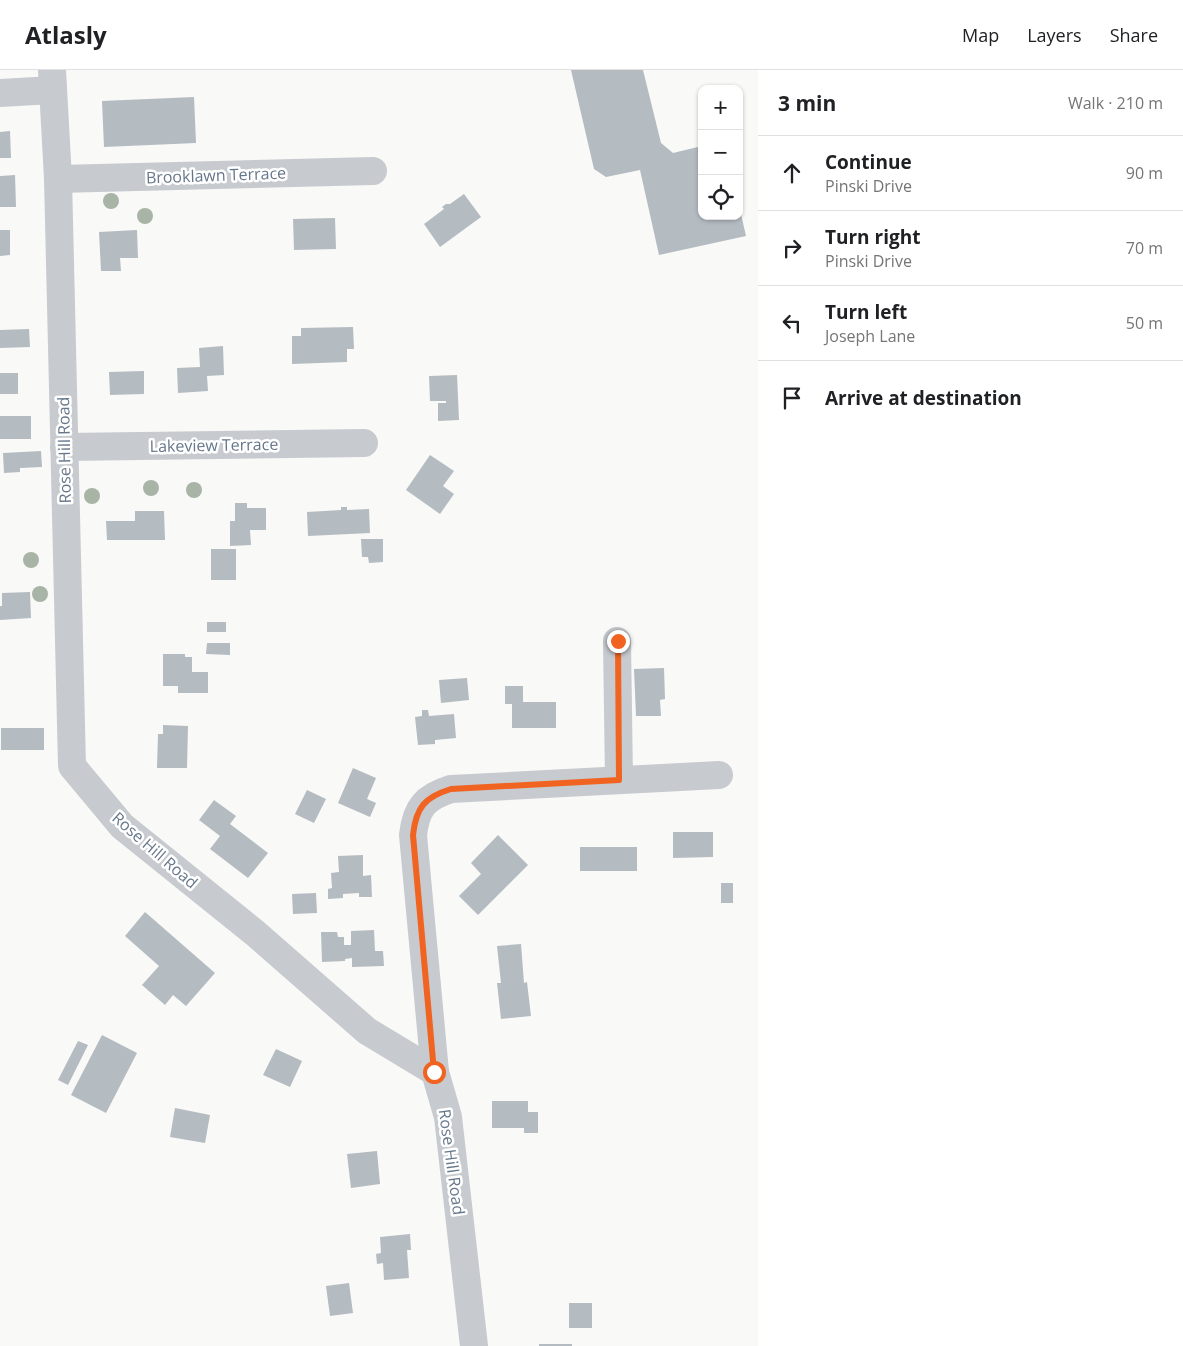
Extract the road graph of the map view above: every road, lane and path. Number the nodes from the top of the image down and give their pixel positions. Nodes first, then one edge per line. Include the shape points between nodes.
1 (52, 80) edge
2 (0, 93) edge
3 (373, 171) dead end
4 (58, 180) junction
5 (364, 443) dead end
6 (64, 447) junction
7 (618, 641) dead end
8 (719, 775) dead end
9 (619, 780) junction
10 (434, 1072) junction
11 (474, 1346) edge

1 - 2 street
1 - 4 street, Rose Hill Road
3 - 4 street, Brooklawn Terrace
4 - 6 street, Rose Hill Road
5 - 6 street, Lakeview Terrace
6 - 10 street, Rose Hill Road via 72,766 122,826 255,933 367,1031
7 - 9 street
8 - 9 street
9 - 10 street via 451,789 425,801 419,810 413,835
10 - 11 street, Rose Hill Road via 448,1117

